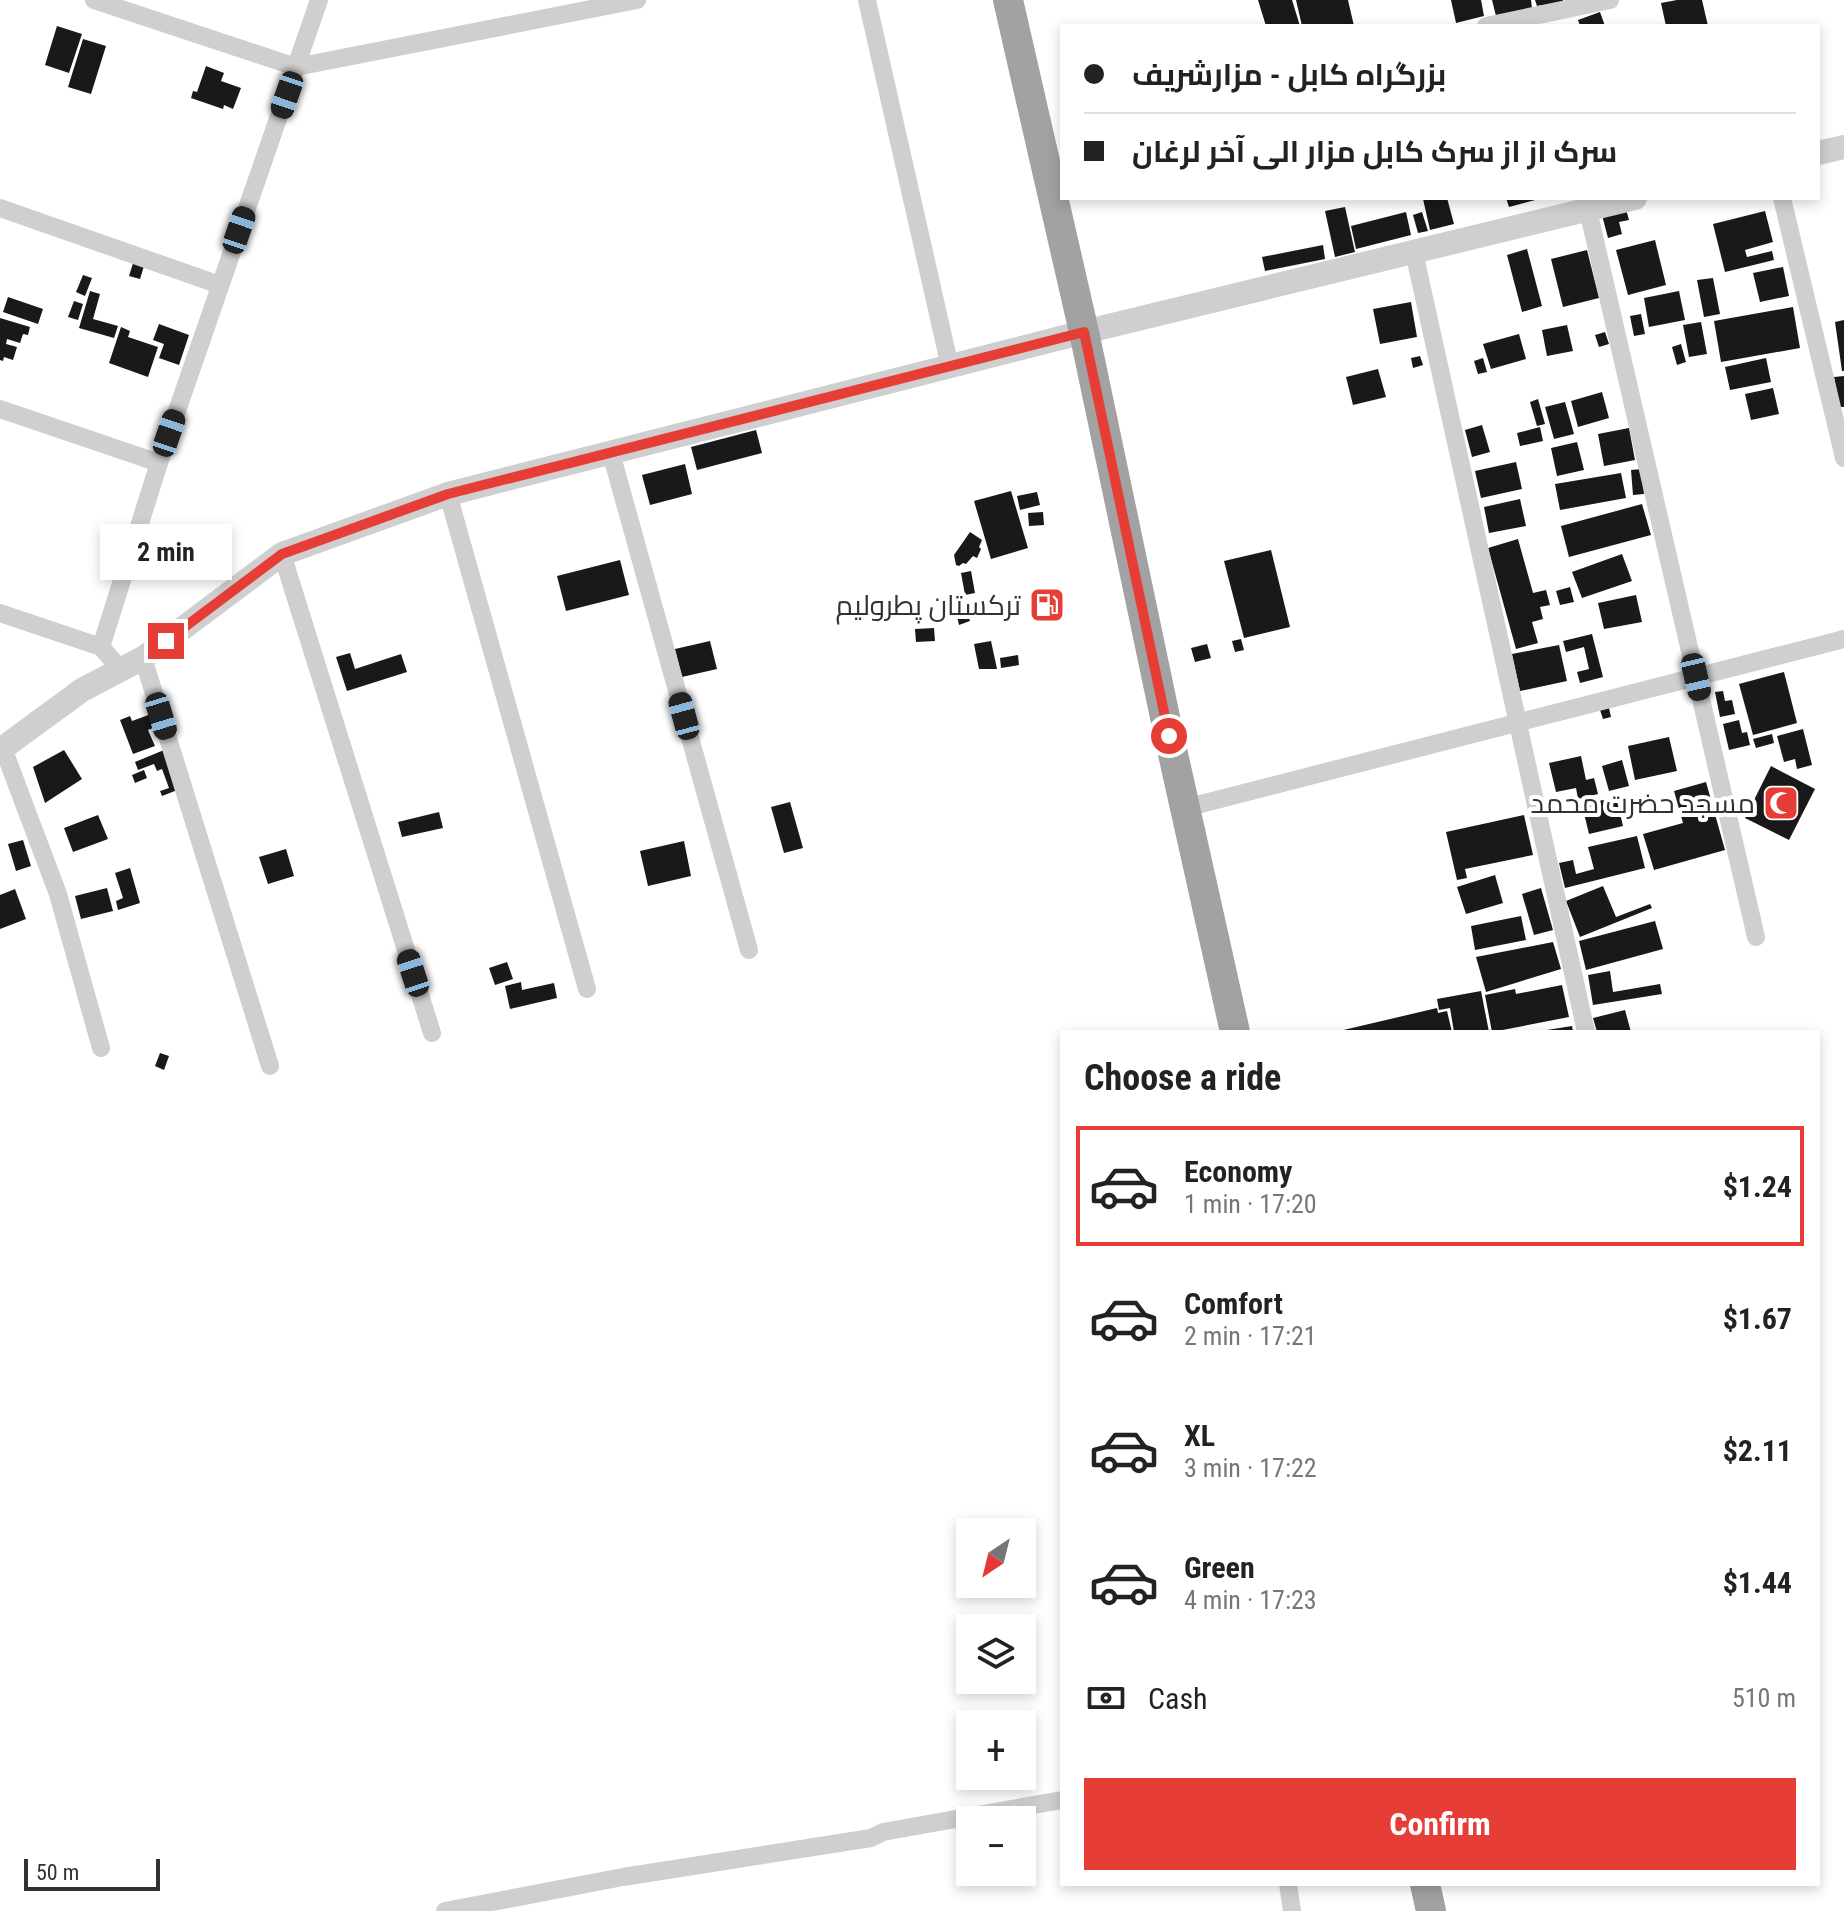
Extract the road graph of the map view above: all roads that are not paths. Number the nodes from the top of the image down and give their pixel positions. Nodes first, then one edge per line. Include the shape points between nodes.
1 (94, 0) edge
2 (319, 0) edge
3 (637, 0) edge
4 (867, 0) edge
5 (1008, 0) edge
6 (1610, 0) edge
7 (1496, 24) edge
8 (296, 67) junction
9 (1051, 138) edge
10 (1844, 147) edge
11 (1820, 153) edge
12 (1060, 191) edge
13 (1062, 200) edge
14 (1627, 200) edge
15 (1782, 200) edge
16 (0, 208) edge
17 (1588, 210) junction
18 (1414, 252) junction
19 (220, 285) junction
20 (1084, 332) junction
21 (950, 367) junction
22 (0, 409) edge
23 (611, 453) junction
24 (1844, 458) edge
25 (159, 463) junction
26 (448, 494) junction
27 (282, 554) junction
28 (0, 613) edge
29 (1844, 639) edge
30 (101, 647) junction
31 (143, 658) junction
32 (121, 670) junction
33 (1696, 677) junction
34 (1518, 722) junction
35 (2, 749) edge
36 (1185, 808) junction
37 (1756, 937) dead end
38 (749, 950) dead end
39 (587, 989) dead end
40 (1235, 1030) edge
41 (1586, 1030) edge
42 (432, 1033) dead end
43 (101, 1048) dead end
44 (270, 1066) dead end
45 (1060, 1800) edge
46 (1288, 1886) edge
47 (1425, 1886) edge
48 (445, 1911) edge
49 (1292, 1911) edge
50 (1431, 1911) edge

1 - 8 street
2 - 8 street
3 - 8 street
4 - 21 street
5 - 9 highway
6 - 7 street
8 - 19 street
9 - 12 highway
10 - 11 street
13 - 20 highway
14 - 17 street
15 - 24 street
16 - 19 street
17 - 18 street
17 - 33 street
18 - 20 street
18 - 34 street
19 - 25 street
20 - 21 street
20 - 36 highway
21 - 23 street
22 - 25 street
23 - 26 street
23 - 38 street
25 - 30 street
26 - 27 street
26 - 39 street
27 - 31 street
27 - 42 street
28 - 30 street
29 - 33 street
30 - 32 street
31 - 32 street
31 - 44 street
32 - 35 street via 82,690
33 - 34 street
33 - 37 street
34 - 36 street
34 - 41 street
35 - 43 street via 58,894
36 - 40 highway
45 - 48 street
46 - 49 street
47 - 50 highway

